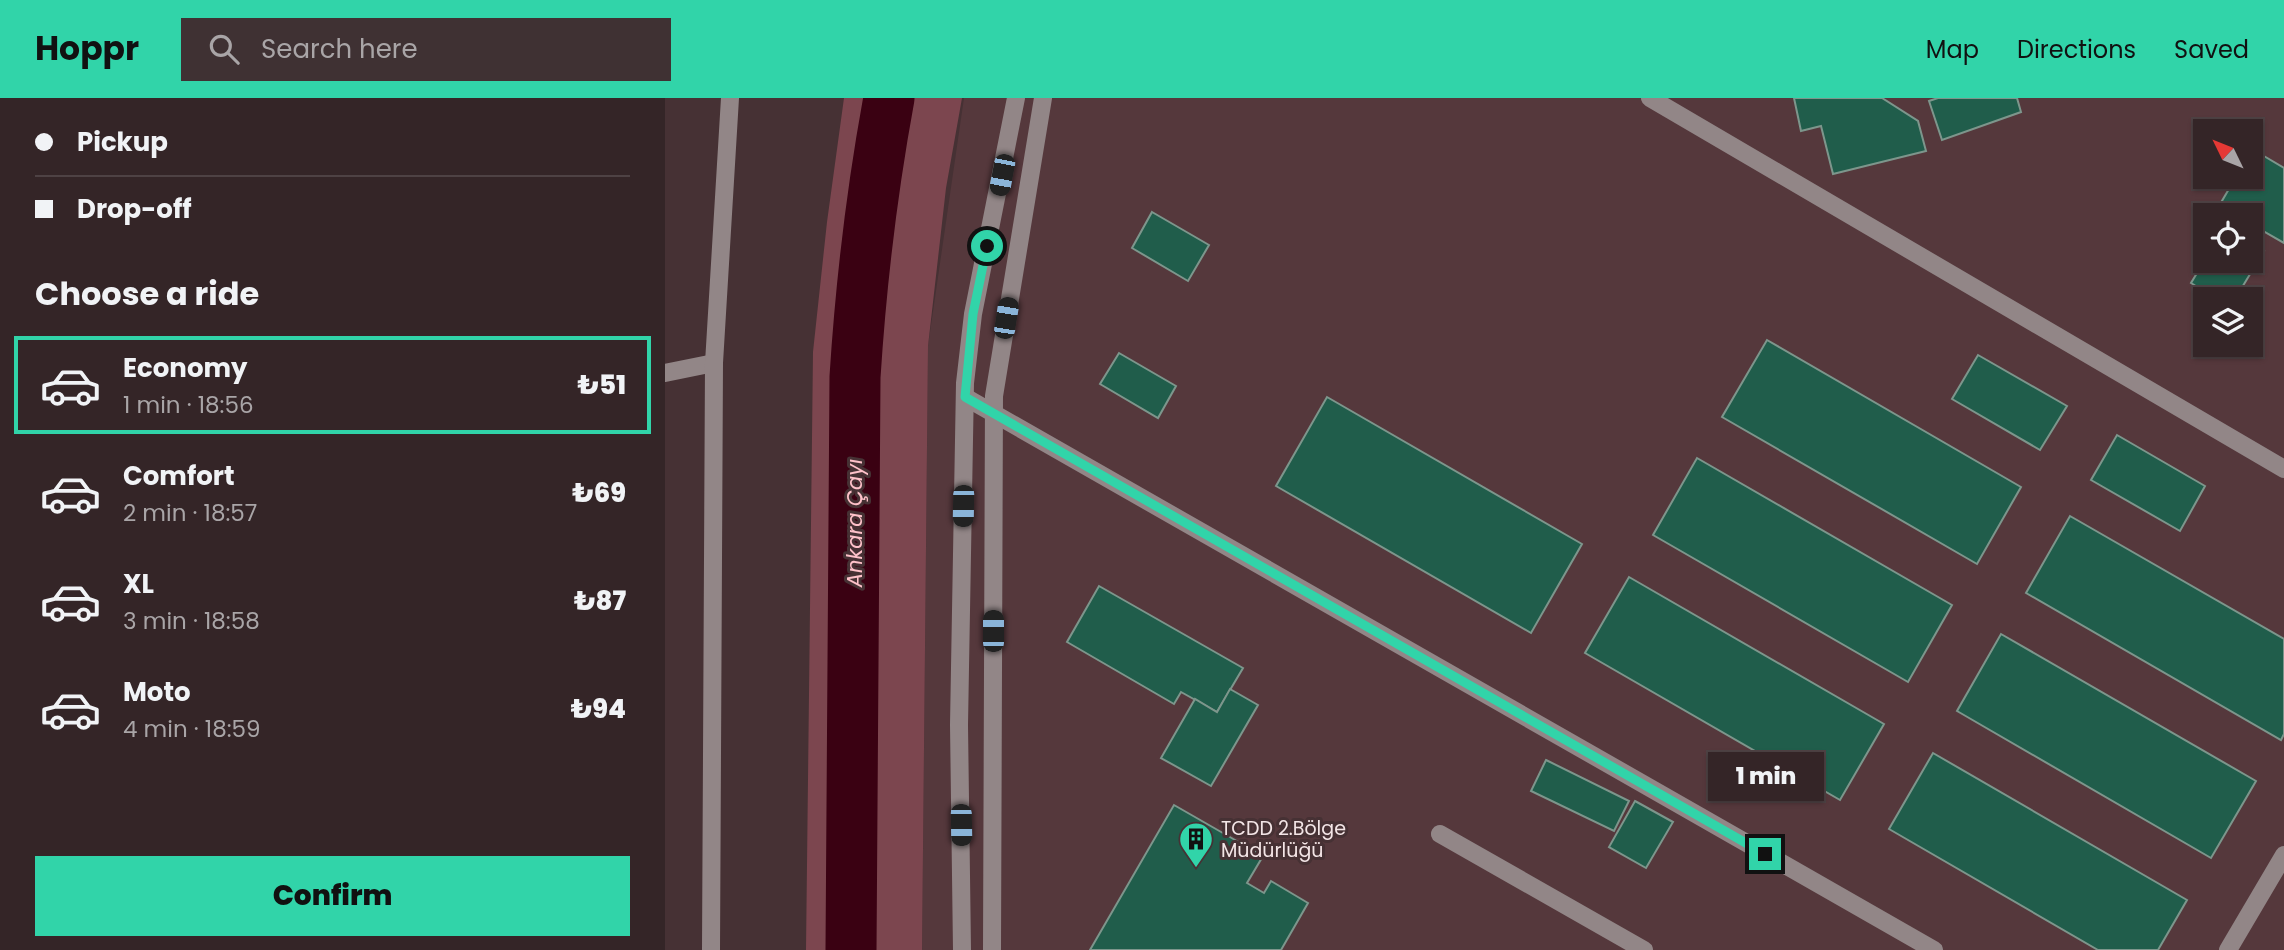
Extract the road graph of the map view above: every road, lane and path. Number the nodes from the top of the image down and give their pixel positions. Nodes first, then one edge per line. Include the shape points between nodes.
1 (730, 98) edge
2 (1016, 98) edge
3 (1043, 98) edge
4 (1650, 98) edge
5 (714, 363) junction
6 (665, 373) edge
7 (965, 397) junction
8 (994, 413) junction
9 (2284, 469) edge
10 (1440, 834) dead end
11 (2284, 855) edge
12 (711, 950) edge
13 (963, 950) edge
14 (992, 950) edge
15 (1644, 950) edge
16 (1934, 950) edge
17 (2228, 950) edge

1 - 5 street
2 - 7 street via 973,314
3 - 8 street
4 - 9 street
5 - 6 street
5 - 12 street
7 - 8 street
7 - 13 street via 959,725
8 - 14 street
8 - 16 street
10 - 15 street
11 - 17 street

